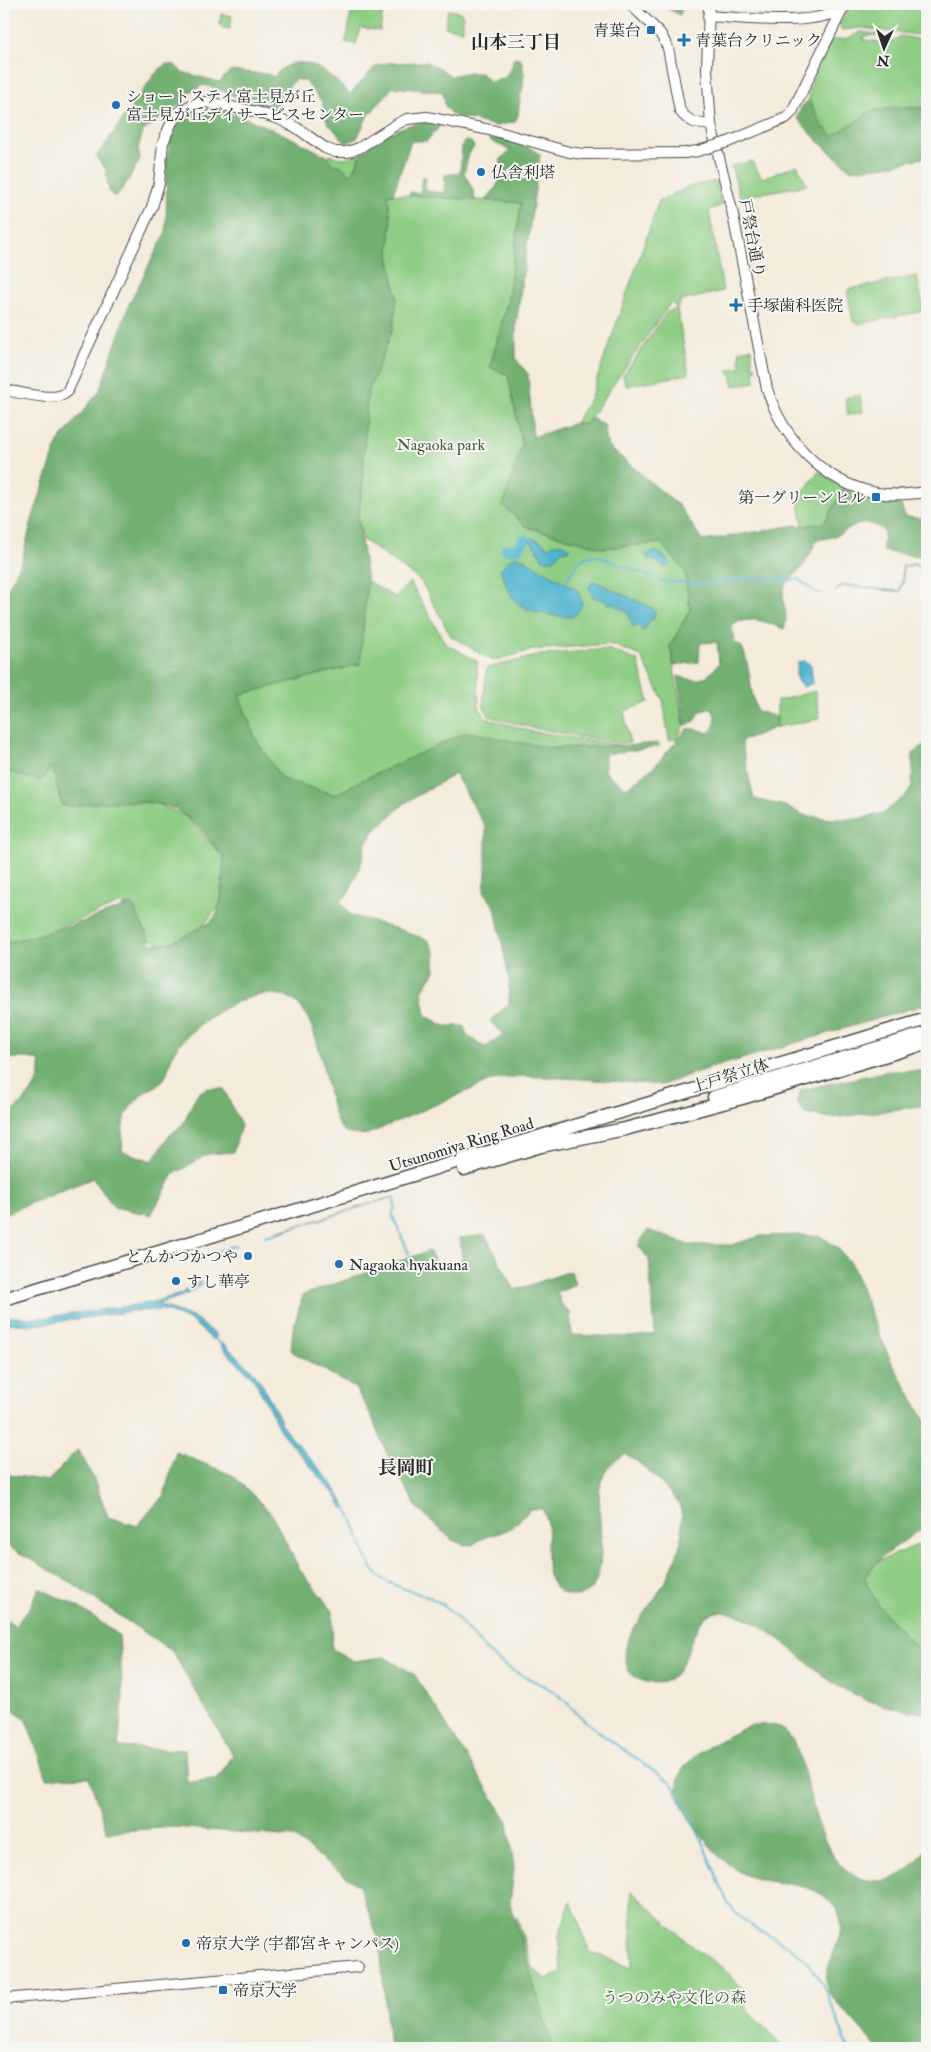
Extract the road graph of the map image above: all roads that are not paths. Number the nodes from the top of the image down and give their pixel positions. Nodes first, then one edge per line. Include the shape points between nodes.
1 (5, 4) edge
2 (630, 4) edge
3 (709, 4) edge
4 (845, 6) edge
5 (4, 10) edge
6 (708, 16) junction
7 (711, 125) junction
8 (4, 390) edge
9 (927, 492) edge
10 (927, 1019) edge
11 (927, 1026) edge
12 (927, 1033) edge
13 (927, 1043) edge
14 (541, 1141) junction
15 (4, 1299) edge
16 (4, 1308) edge
17 (358, 1967) dead end
18 (4, 1999) edge

1 - 5 street
2 - 7 street via 660,33 668,48 680,111 695,123
3 - 6 street, 戸祭台通り
4 - 6 street via 821,16 798,19
4 - 8 street, bridge via 792,112 786,118 728,142 685,153 583,154 426,117 406,120 359,148 336,152 279,119 206,102 191,104 177,113 169,128 152,207 67,392 54,398
6 - 7 street, 戸祭台通り
7 - 9 street, 戸祭台通り via 732,210 767,389 783,426 824,470 849,484 878,493
10 - 14 highway, Utsunomiya Ring Road
11 - 14 highway, 上戸祭立体
12 - 14 highway, 上戸祭立体 via 636,1120
13 - 14 highway, Utsunomiya Ring Road via 626,1129
14 - 15 highway, Utsunomiya Ring Road
14 - 16 highway, Utsunomiya Ring Road
17 - 18 street

